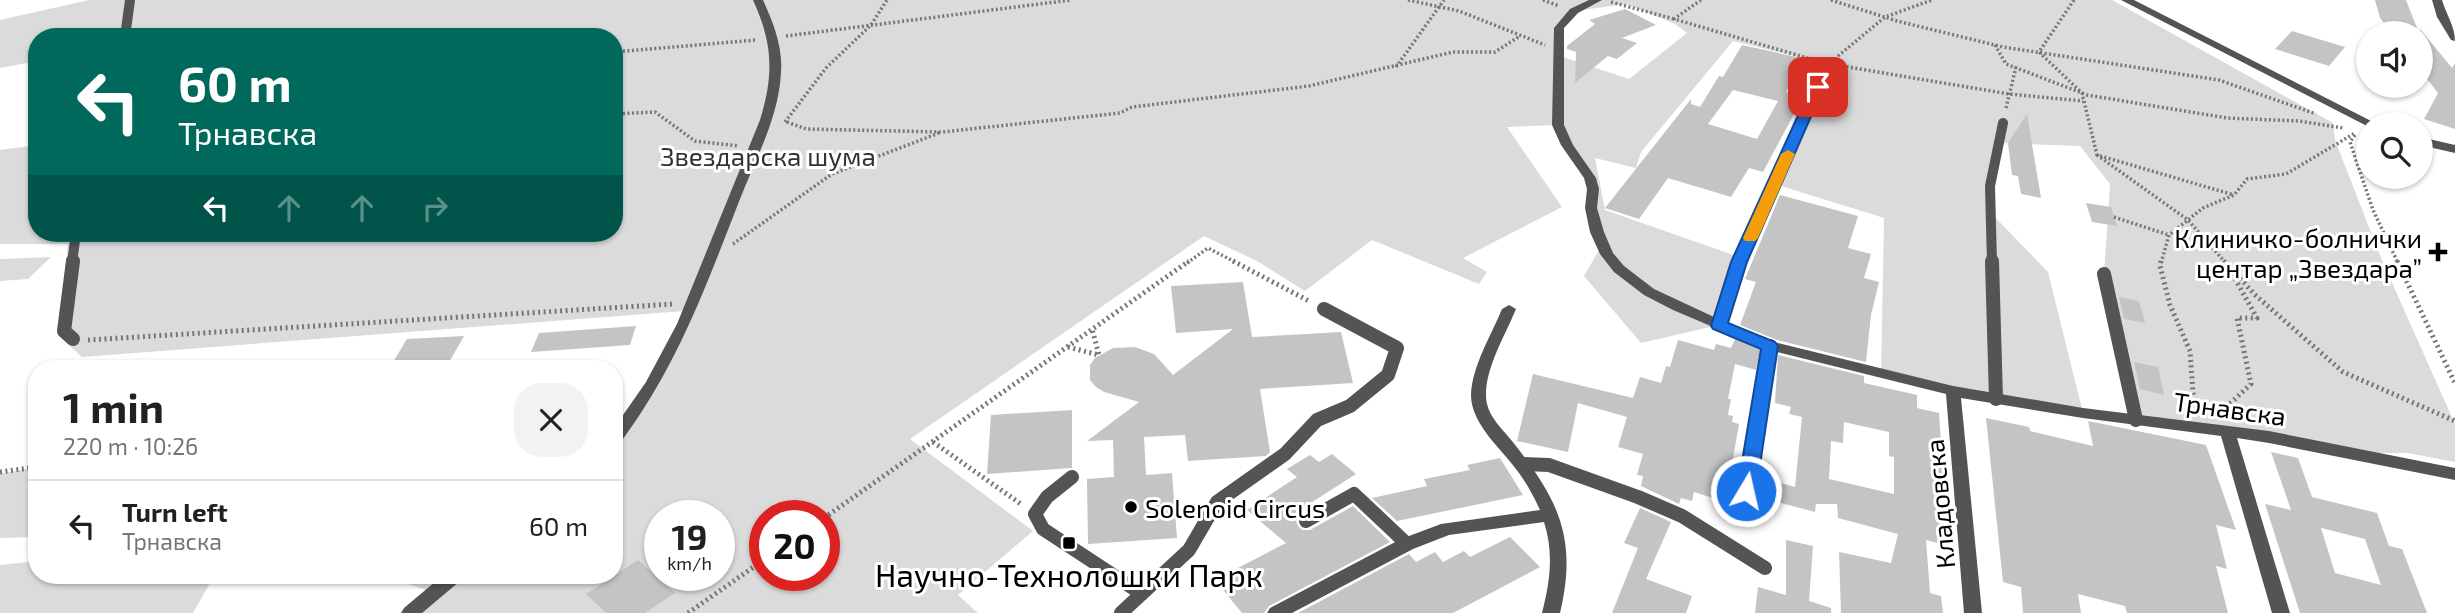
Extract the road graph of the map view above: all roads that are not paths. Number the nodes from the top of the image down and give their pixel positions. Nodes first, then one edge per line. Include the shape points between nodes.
1 (130, 0) edge
2 (758, 0) edge
3 (1597, 0) edge
4 (2126, 0) edge
5 (2437, 0) edge
6 (126, 28) edge
7 (2455, 38) edge
8 (1828, 64) road end
9 (2356, 116) edge
10 (2003, 123) road end
11 (2433, 144) edge
12 (2455, 149) edge
13 (75, 242) edge
14 (2104, 274) dead end
15 (1324, 309) road end
16 (1509, 309) dead end
17 (1719, 326) junction
18 (73, 339) road end
19 (1770, 346) junction
20 (1953, 391) junction
21 (1996, 399) junction
22 (2136, 419) junction
23 (623, 427) edge
24 (2227, 431) junction
25 (1522, 464) junction
26 (2455, 474) edge
27 (1072, 477) dead end
28 (1746, 491) dead end
29 (1035, 514) joint
30 (1552, 515) junction
31 (1306, 521) dead end
32 (1407, 544) junction
33 (1765, 568) dead end
34 (444, 584) edge
35 (1142, 594) junction
36 (410, 613) edge
37 (1121, 613) edge
38 (1276, 613) edge
39 (1551, 613) edge
40 (1973, 613) edge
41 (2281, 613) edge

1 - 6 lane
2 - 23 street via 767,17 776,69 764,123 679,339
3 - 17 street, Трнавска via 1574,11 1560,26 1559,51 1559,125 1590,178 1594,222 1607,254 1619,269 1649,292
4 - 9 street
5 - 7 street
8 - 17 street via 1739,262
10 - 21 lane via 1990,186
11 - 12 street
13 - 18 lane via 64,331
14 - 22 lane
15 - 35 lane via 1397,348 1388,374 1350,406 1317,420 1285,454 1217,502 1189,550
16 - 25 street via 1479,384 1479,405
17 - 19 street, Трнавска
19 - 20 street, Трнавска
19 - 28 lane
20 - 21 street, Трнавска
20 - 40 street, Кладовска
21 - 22 street, Трнавска
22 - 24 street, Трнавска
24 - 26 street, Трнавска
24 - 41 street
25 - 30 street
25 - 33 lane via 1549,465 1638,497 1682,516
27 - 29 lane via 1047,497
29 - 35 lane via 1046,532
30 - 32 street via 1447,529
30 - 39 street via 1561,557
31 - 32 lane via 1354,494
32 - 38 street
34 - 36 street
35 - 37 lane

